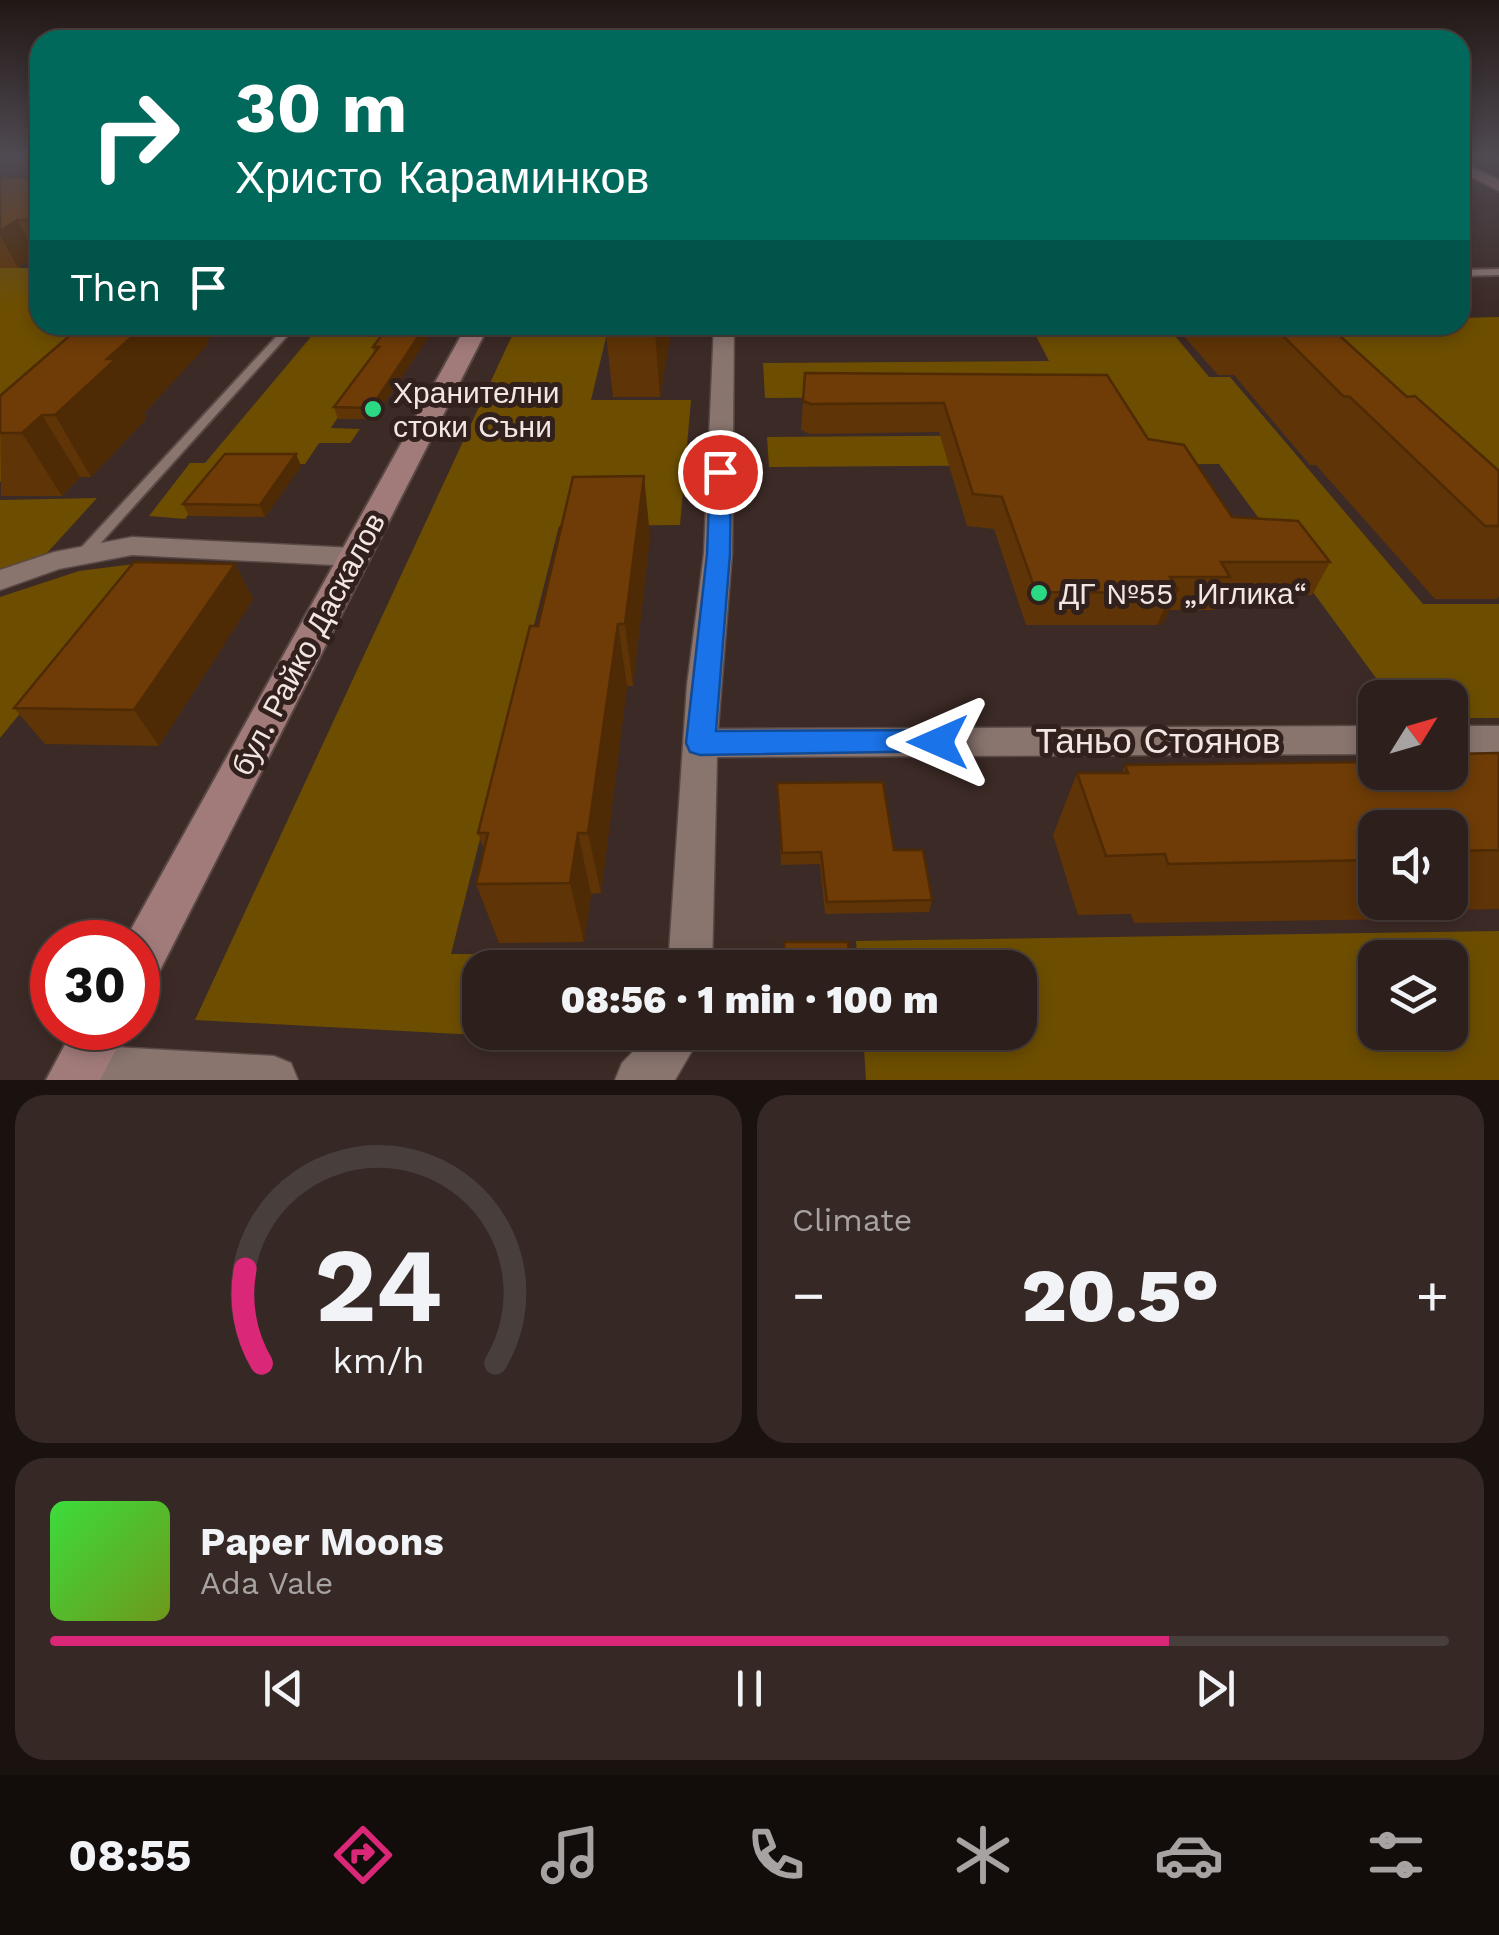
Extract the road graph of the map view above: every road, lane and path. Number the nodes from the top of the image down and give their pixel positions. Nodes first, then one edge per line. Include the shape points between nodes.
1 (1470, 272) edge
2 (1499, 272) edge
3 (283, 335) edge
4 (473, 335) edge
5 (724, 335) edge
6 (84, 554) junction
7 (354, 557) junction
8 (0, 580) edge
9 (1358, 740) edge
10 (1468, 740) edge
11 (1499, 740) edge
12 (700, 743) junction
13 (160, 922) edge
14 (691, 950) edge
15 (668, 1050) edge
16 (84, 1059) edge
17 (274, 1080) edge
18 (639, 1080) edge

1 - 2 lane
3 - 6 lane
4 - 7 street, бул. Райко Даскалов
5 - 12 street via 718,554
6 - 7 street via 154,546
6 - 8 street
7 - 13 street, бул. Райко Даскалов
9 - 12 street, Таньо Стоянов
10 - 11 street
12 - 14 street
15 - 18 street
16 - 17 street

